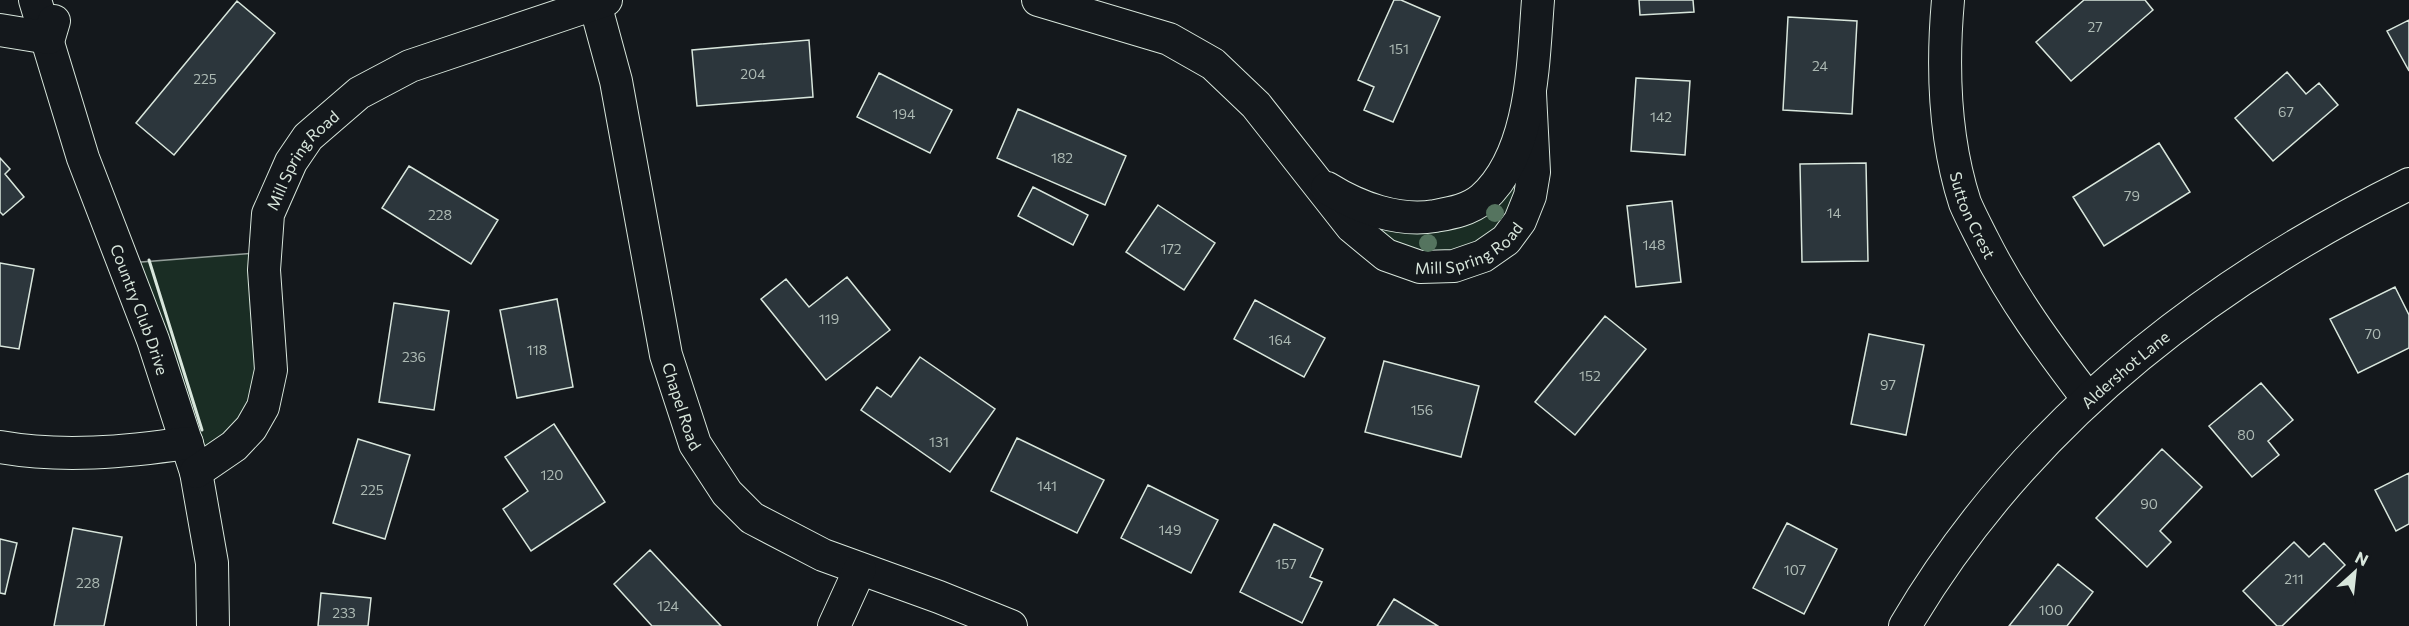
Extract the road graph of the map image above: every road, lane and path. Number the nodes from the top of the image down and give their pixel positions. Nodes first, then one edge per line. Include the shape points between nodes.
1 (35, 0) edge
2 (58, 0) edge
3 (1038, 0) edge
4 (1538, 0) edge
5 (1948, 0) edge
6 (599, 1) edge
7 (1118, 12) edge
8 (0, 30) edge
9 (49, 38) junction
10 (1530, 93) junction
11 (1315, 181) junction
12 (2409, 184) edge
13 (2088, 399) junction
14 (0, 447) edge
15 (191, 457) junction
16 (860, 569) junction
17 (213, 626) edge
18 (834, 626) edge
19 (1011, 626) edge
20 (1905, 626) edge

1 - 9 street, Country Club Drive
2 - 9 street
3 - 7 street, Mill Spring Road
4 - 10 street, Mill Spring Road
5 - 13 street, Sutton Crest via 1945,100 1954,164 1966,205 2028,320
6 - 15 street, Mill Spring Road via 410,66 359,93 308,137 291,162 268,214 264,270 271,370 263,407 234,446
6 - 16 street, Chapel Road via 666,355 695,444 727,493 752,518
7 - 11 street, Mill Spring Road via 1213,64 1256,105
8 - 9 street
9 - 15 street, Country Club Drive via 83,158 153,340
10 - 11 street, Mill Spring Road via 1518,142 1496,184 1480,200 1455,213 1416,219 1378,212 1346,200
10 - 11 street, Mill Spring Road via 1534,172 1530,196 1520,221 1506,240 1483,256 1454,266 1420,267 1386,255 1352,227
12 - 13 street, Aldershot Lane via 2278,254 2159,338
13 - 20 street, Aldershot Lane via 2017,470 1931,583
14 - 15 street, Mill Spring Road via 40,452 142,450
15 - 17 street, Country Club Drive via 212,563
16 - 18 street
16 - 19 street, Chapel Road

